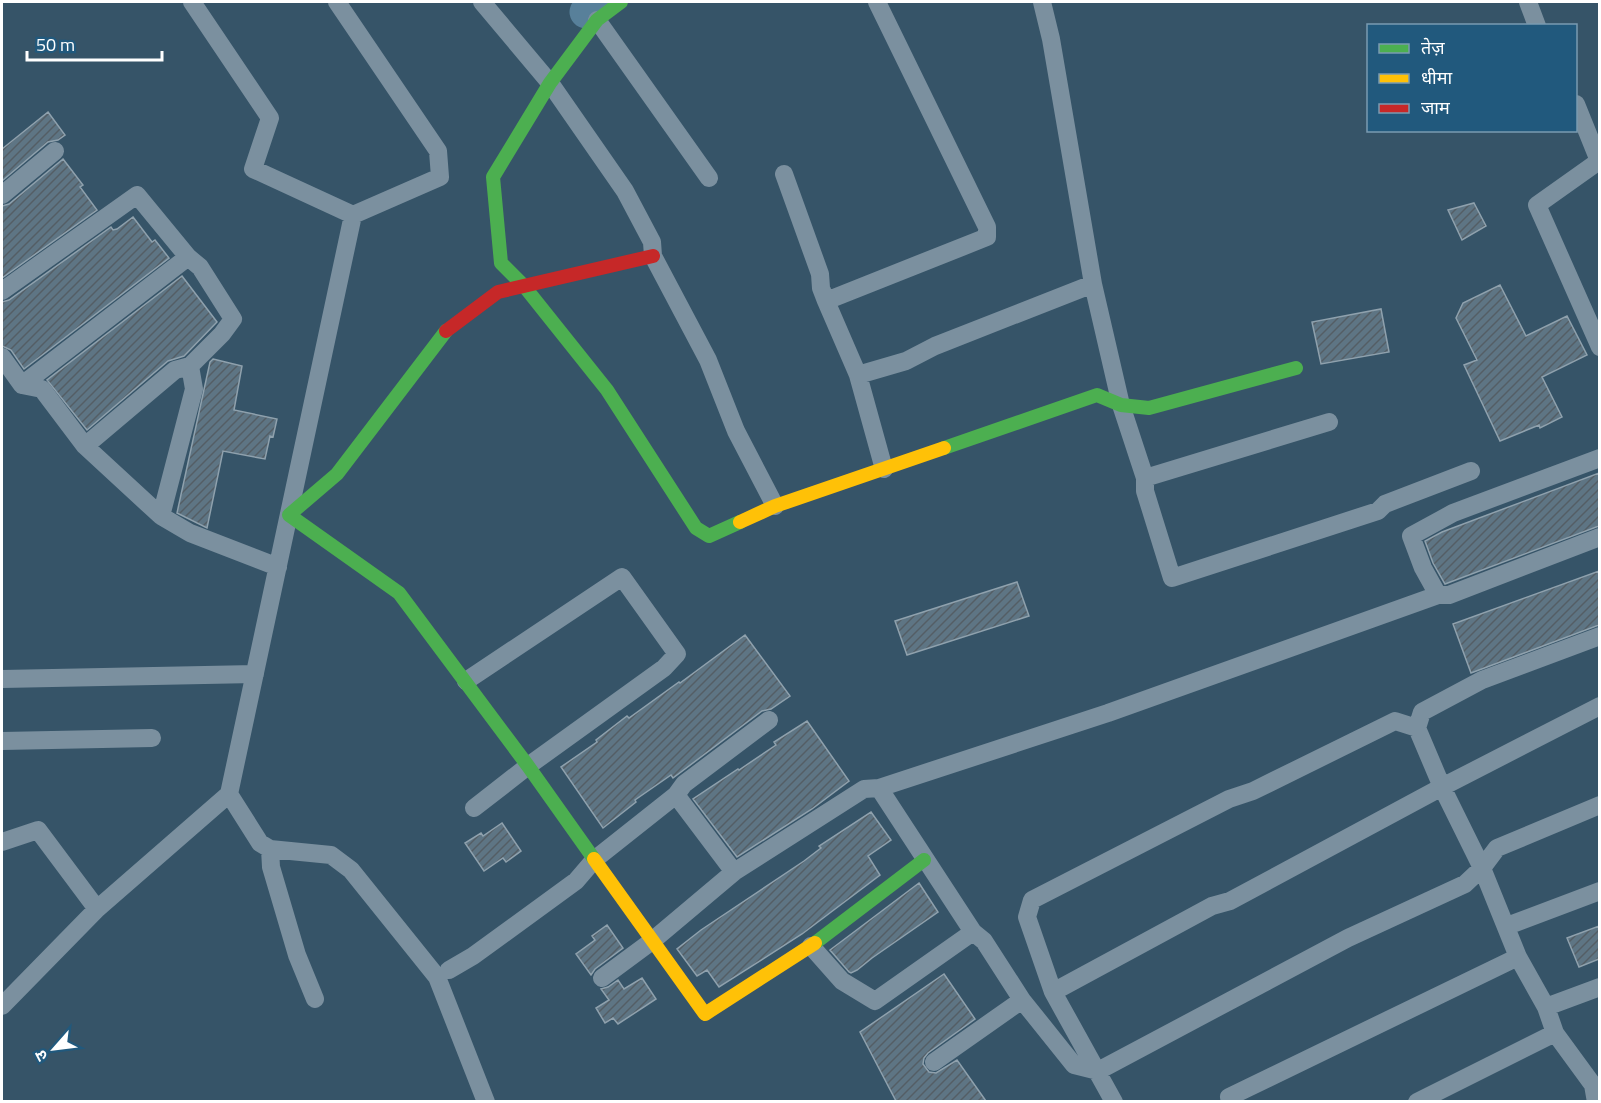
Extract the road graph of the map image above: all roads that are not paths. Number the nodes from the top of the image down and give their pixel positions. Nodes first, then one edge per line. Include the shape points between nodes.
1 (192, 2) edge
2 (337, 2) edge
3 (482, 2) edge
4 (621, 2) edge
5 (877, 2) edge
6 (1042, 2) edge
7 (1528, 2) edge
8 (597, 20) junction
9 (1536, 24) edge
10 (550, 83) junction
11 (1577, 109) edge
12 (55, 151) dead end
13 (784, 174) dead end
14 (709, 178) dead end
15 (2, 195) edge
16 (353, 215) junction
17 (653, 256) junction
18 (188, 257) junction
19 (1093, 284) junction
20 (524, 286) junction
21 (2, 291) edge
22 (826, 301) junction
23 (1599, 347) edge
24 (2, 357) edge
25 (190, 366) junction
26 (1296, 368) dead end
27 (858, 375) junction
28 (22, 385) junction
29 (1121, 405) junction
30 (1329, 422) dead end
31 (85, 446) junction
32 (1599, 458) edge
33 (884, 469) junction
34 (1471, 471) dead end
35 (1144, 478) junction
36 (775, 506) junction
37 (289, 515) junction
38 (161, 516) junction
39 (1599, 537) edge
40 (278, 567) junction
41 (1438, 595) junction
42 (1599, 636) edge
43 (255, 674) junction
44 (2, 679) edge
45 (466, 681) junction
46 (1599, 706) edge
47 (769, 720) dead end
48 (1417, 728) junction
49 (153, 738) dead end
50 (2, 741) edge
51 (528, 766) junction
52 (1442, 787) junction
53 (879, 788) junction
54 (229, 794) junction
55 (676, 795) junction
56 (1599, 805) edge
57 (474, 808) dead end
58 (2, 842) edge
59 (270, 849) junction
60 (594, 860) junction
61 (924, 860) junction
62 (1482, 868) junction
63 (734, 872) junction
64 (1599, 891) edge
65 (97, 909) junction
66 (1507, 926) junction
67 (973, 932) junction
68 (652, 941) junction
69 (811, 946) junction
70 (1518, 957) junction
71 (448, 970) dead end
72 (602, 978) dead end
73 (1599, 987) edge
74 (1053, 992) junction
75 (315, 999) dead end
76 (1022, 1000) junction
77 (2, 1006) edge
78 (1546, 1007) junction
79 (1556, 1033) junction
80 (934, 1062) dead end
81 (1098, 1071) junction
82 (1596, 1089) edge
83 (486, 1101) edge
84 (1114, 1101) edge
85 (1230, 1101) edge
86 (1417, 1101) edge

1 - 16 street via 270,118 253,169
2 - 16 street via 438,151 440,177
3 - 10 street
4 - 8 street
5 - 22 street via 987,227 987,237
6 - 19 street
7 - 9 street
8 - 10 street
8 - 14 street
10 - 17 street via 625,191 652,242
10 - 20 street via 493,177 501,263
11 - 23 street via 1599,161 1537,205
12 - 15 street
13 - 22 street
16 - 37 street
17 - 20 street
17 - 36 street via 708,360 735,431
18 - 21 street via 136,195
18 - 25 street via 200,267 233,319
18 - 28 street
19 - 27 street via 935,346 906,362
19 - 29 street
20 - 36 street via 608,390 696,528 709,536
20 - 37 street via 498,292 446,331 337,474
22 - 27 street
24 - 28 street
25 - 31 street via 175,370
25 - 38 street via 194,389
26 - 29 street via 1149,408
27 - 33 street
28 - 31 street via 42,389
29 - 33 street via 1097,395
29 - 35 street
30 - 35 street
31 - 38 street
32 - 41 street via 1453,513 1412,536
33 - 36 street
34 - 35 street via 1385,504 1378,512 1172,578
37 - 40 street
37 - 45 street via 399,593
38 - 40 street via 190,533
39 - 41 street via 1449,595
40 - 43 street
41 - 53 street via 1108,713
42 - 48 street via 1482,680 1422,712
43 - 44 street
43 - 54 street
45 - 51 street
45 - 51 street via 622,577 677,654 664,668
46 - 52 street
47 - 55 street via 684,784
48 - 52 street
48 - 74 street via 1395,721 1229,799 1032,900 1027,916
49 - 50 street
51 - 57 street
51 - 60 street
52 - 62 street
52 - 74 street
53 - 61 street
53 - 63 street via 864,789
54 - 59 street via 260,843
54 - 65 street
55 - 60 street
55 - 63 street
56 - 62 street via 1497,848
58 - 65 street via 38,830
59 - 75 street via 271,867
59 - 83 street via 331,855 351,870 437,977
60 - 68 street
60 - 71 street via 576,881
61 - 67 street
61 - 69 street
62 - 66 street
62 - 81 street via 1465,884 1348,938
63 - 68 street
64 - 66 street
65 - 77 street
66 - 70 street
67 - 69 street via 875,1001 842,981
67 - 76 street via 984,941
68 - 69 street via 705,1014
68 - 72 street
70 - 78 street
70 - 85 street via 1228,1097
73 - 78 street
74 - 81 street
76 - 80 street
76 - 81 street via 1074,1065
78 - 79 street
79 - 82 street
79 - 86 street
81 - 84 street

